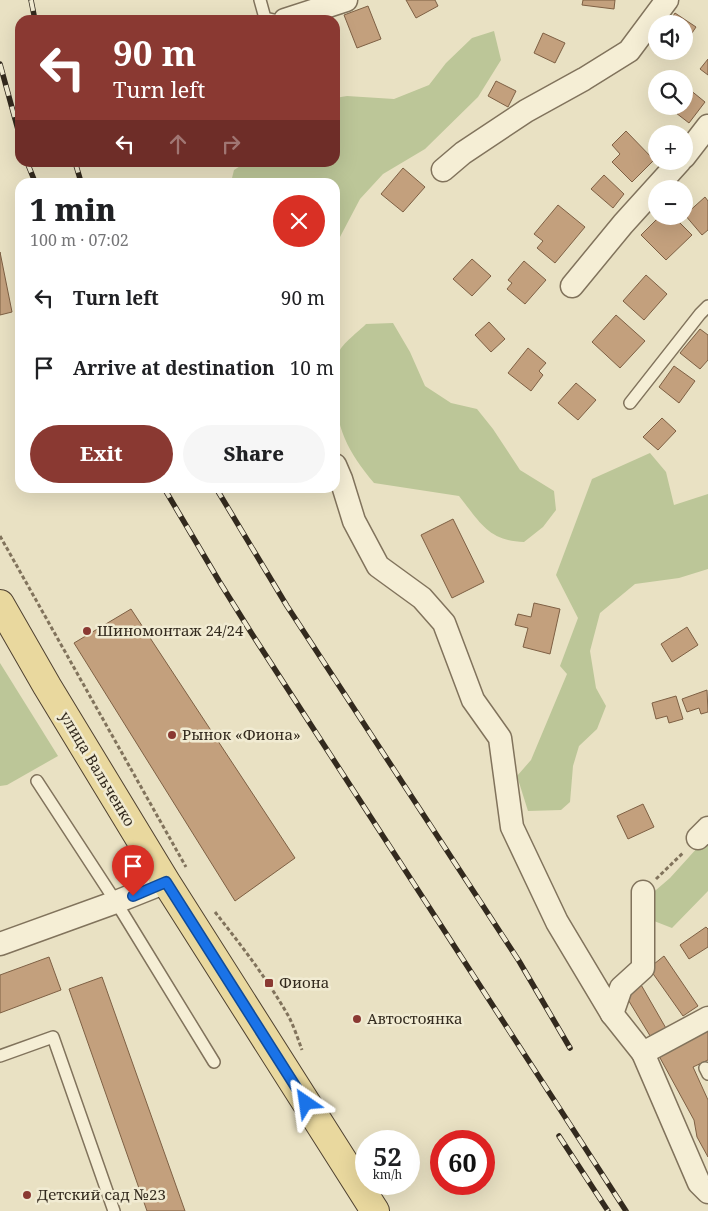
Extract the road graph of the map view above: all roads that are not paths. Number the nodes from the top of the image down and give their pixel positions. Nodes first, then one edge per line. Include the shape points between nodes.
1 (260, 0) edge
2 (346, 0) edge
3 (667, 0) edge
4 (264, 15) edge
5 (300, 15) edge
6 (708, 126) edge
7 (693, 145) edge
8 (442, 170) dead end
9 (672, 170) edge
10 (572, 286) dead end
11 (708, 306) edge
12 (630, 403) dead end
13 (340, 477) edge
14 (0, 604) edge
15 (37, 781) dead end
16 (178, 877) junction
17 (643, 892) road end
18 (116, 902) junction
19 (0, 944) edge
20 (612, 1014) junction
21 (708, 1018) edge
22 (643, 1052) junction
23 (0, 1056) edge
24 (214, 1062) dead end
25 (708, 1192) edge
26 (114, 1211) edge
27 (375, 1211) edge

1 - 4 lane
2 - 5 street
3 - 8 street via 629,51 584,80 526,110
6 - 7 street
9 - 10 street
11 - 12 lane
13 - 20 street via 354,521 378,566 422,598 444,623 473,700 500,738 512,827 557,922
14 - 16 main road, улица Вальченко via 47,686
15 - 18 lane
16 - 18 street
16 - 27 main road, улица Вальченко
17 - 20 street via 643,968 621,988
18 - 19 street
18 - 24 lane
20 - 22 street
21 - 22 street
22 - 25 street via 699,1183
23 - 26 lane via 54,1037

